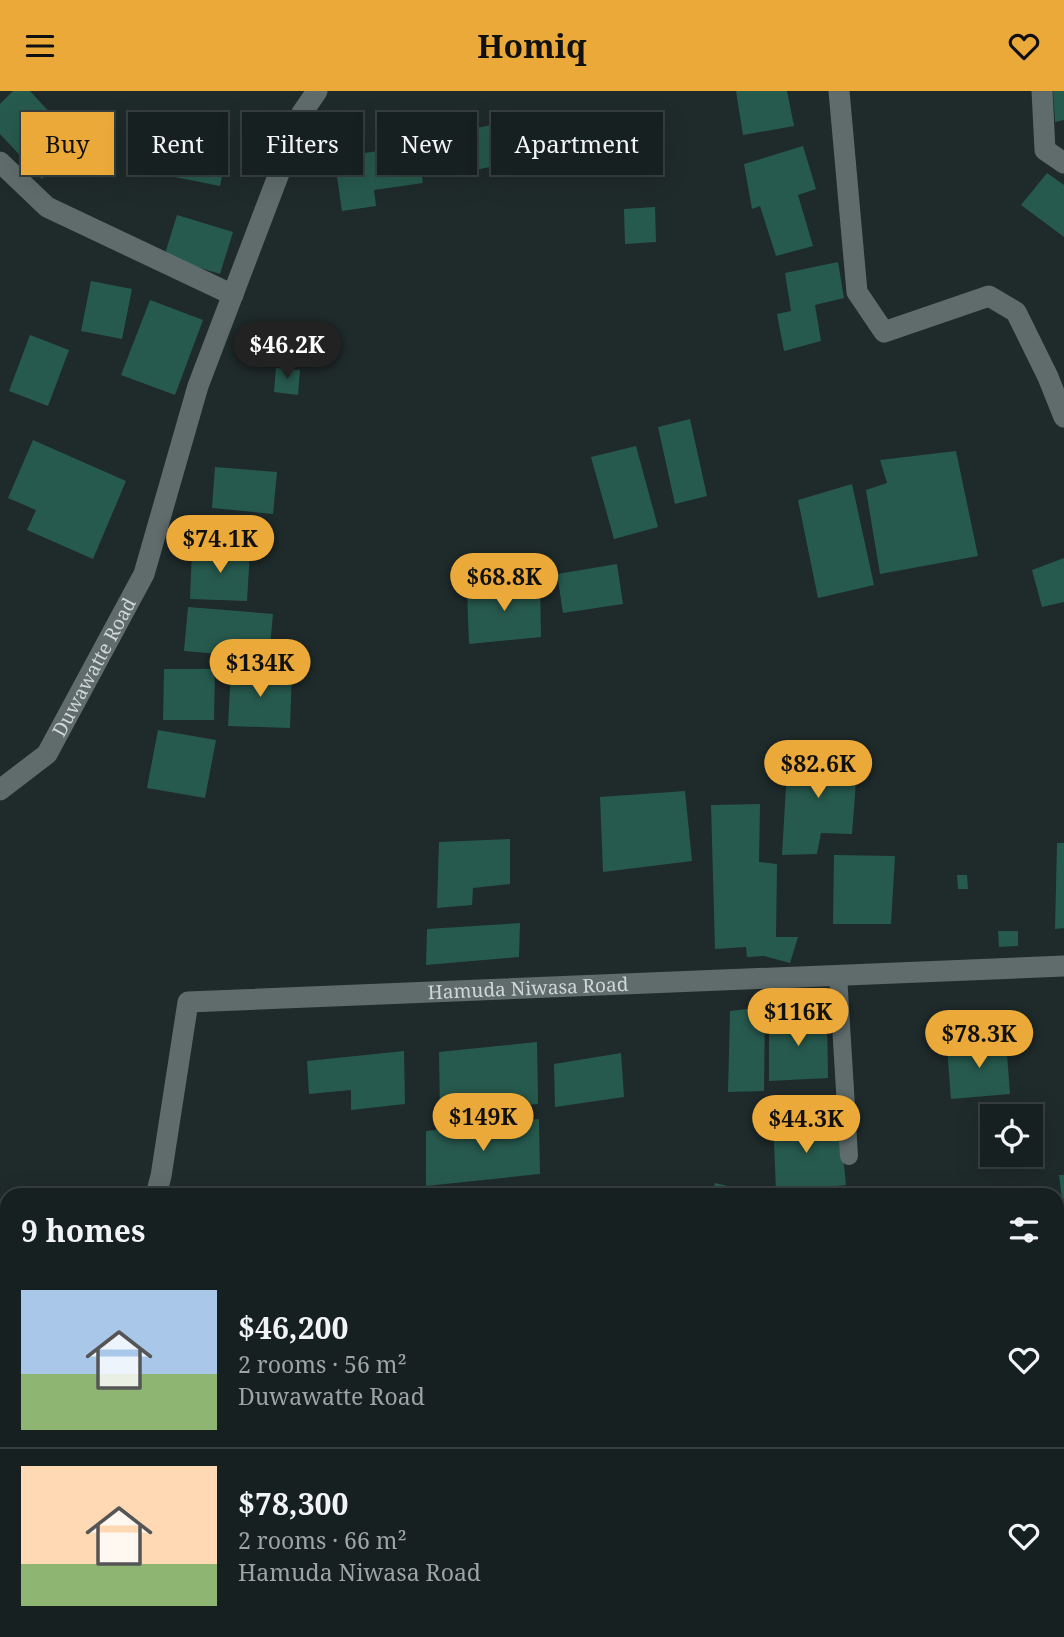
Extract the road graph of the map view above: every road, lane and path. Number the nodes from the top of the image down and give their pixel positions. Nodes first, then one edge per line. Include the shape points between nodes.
1 (317, 91) edge
2 (839, 91) edge
3 (1042, 91) edge
4 (0, 162) edge
5 (1064, 163) edge
6 (233, 295) junction
7 (1064, 417) edge
8 (0, 790) edge
9 (1064, 966) edge
10 (838, 975) junction
11 (849, 1156) dead end
12 (158, 1188) edge

1 - 6 street, Duwawatte Road via 303,113
2 - 7 street via 857,292 884,332 989,296 1016,312
3 - 5 street via 1045,150
4 - 6 street via 47,207
6 - 8 street, Duwawatte Road via 198,386 144,574 47,754
9 - 10 street, Hamuda Niwasa Road
10 - 11 lane
10 - 12 street, Hamuda Niwasa Road via 188,1002

